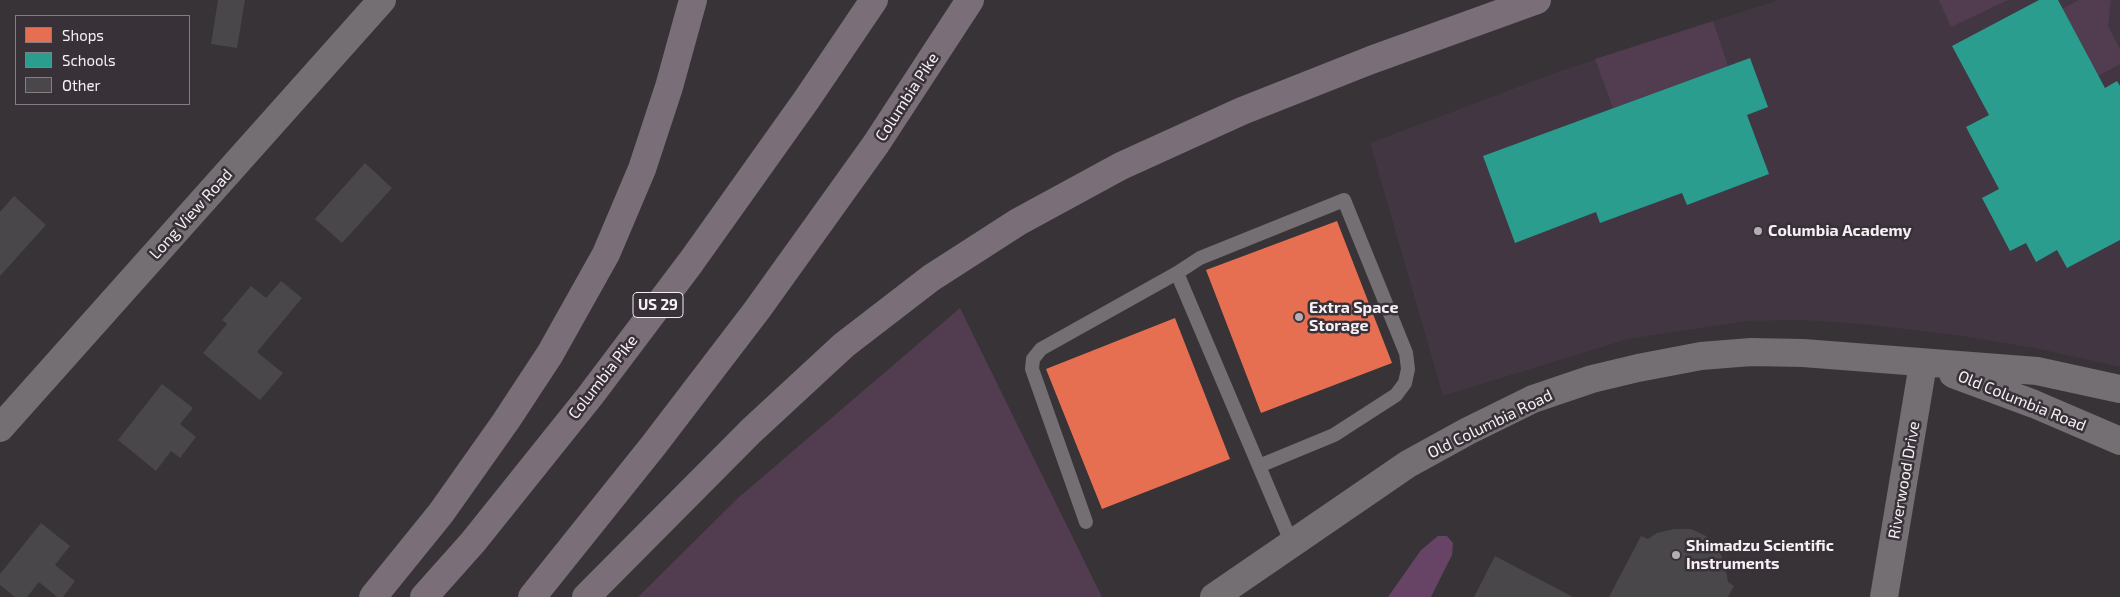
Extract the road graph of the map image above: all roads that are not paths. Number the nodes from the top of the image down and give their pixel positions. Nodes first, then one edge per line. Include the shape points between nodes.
1 (382, 0) edge
2 (694, 0) edge
3 (874, 0) edge
4 (970, 0) edge
5 (1537, 0) edge
6 (1177, 273) junction
7 (1923, 364) junction
8 (2120, 389) edge
9 (0, 428) edge
10 (2120, 441) edge
11 (1259, 466) junction
12 (1086, 522) dead end
13 (1292, 544) junction
14 (373, 597) edge
15 (424, 597) edge
16 (532, 597) edge
17 (586, 597) edge
18 (1214, 597) edge
19 (1884, 597) edge

1 - 9 street, Long View Road
2 - 14 highway via 670,87 642,169 606,254 550,354 506,421 441,514
3 - 15 highway, Columbia Pike / US 29 via 691,262 583,404 473,542
4 - 16 highway, Columbia Pike via 876,144 757,310
5 - 17 highway via 1242,110 1121,166 1018,222 931,278 844,345 751,430
6 - 11 lane
6 - 11 lane via 1200,258 1344,200 1406,353 1408,369 1405,383 1396,395 1334,436
6 - 12 lane via 1041,349 1033,359 1032,369
7 - 8 street, Old Columbia Road via 2037,371
7 - 10 street, Old Columbia Road via 1983,384
7 - 13 street, Old Columbia Road via 1851,355 1751,352 1701,356 1592,379 1533,399 1408,464
7 - 19 street, Riverwood Drive
11 - 13 lane
13 - 18 street, Old Columbia Road

